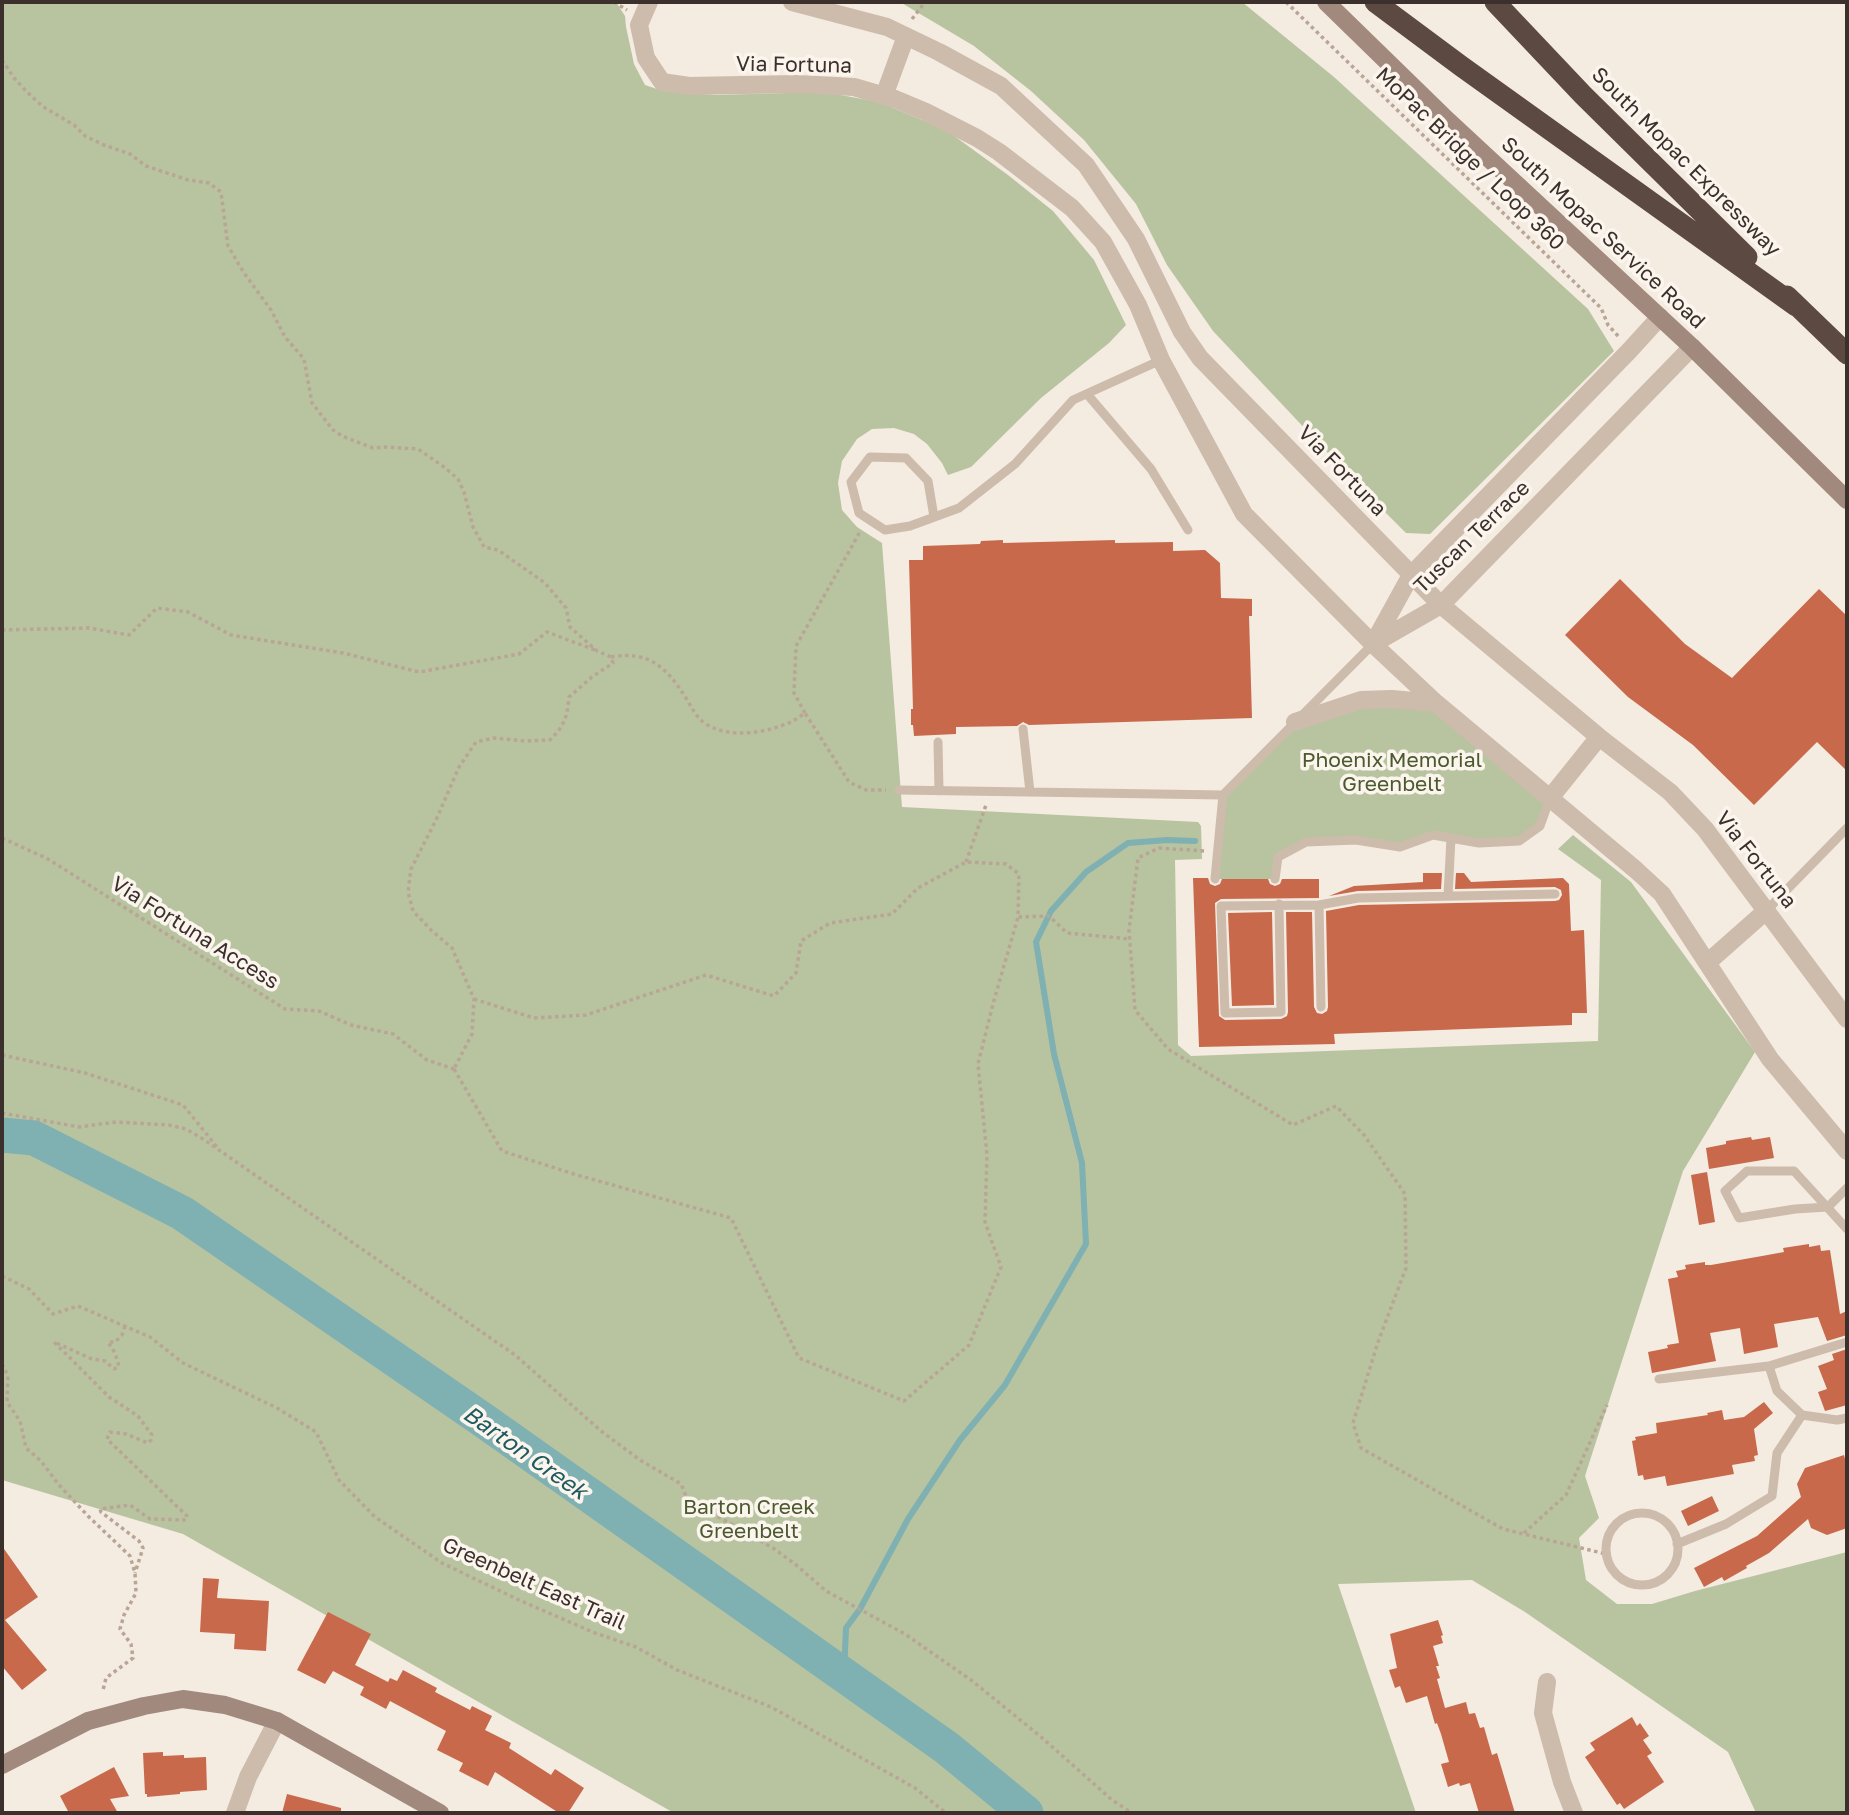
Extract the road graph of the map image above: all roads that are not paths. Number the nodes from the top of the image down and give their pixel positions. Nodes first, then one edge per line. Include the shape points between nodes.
1 (649, 2) edge
2 (792, 2) edge
3 (1326, 2) edge
4 (1375, 2) edge
5 (1494, 2) edge
6 (906, 36) junction
7 (884, 96) junction
8 (1796, 306) junction
9 (1660, 317) junction
10 (1189, 343) junction
11 (1692, 347) junction
12 (1847, 354) edge
13 (1161, 359) junction
14 (1087, 394) junction
15 (1847, 500) edge
16 (934, 517) junction
17 (1188, 530) dead end
18 (1411, 575) junction
19 (1441, 605) junction
20 (1373, 644) junction
21 (1436, 703) junction
22 (1295, 722) junction
23 (1023, 729) dead end
24 (1599, 737) junction
25 (938, 742) dead end
26 (899, 790) road end
27 (939, 791) junction
28 (1030, 792) junction
29 (1223, 795) junction
30 (1550, 798) junction
31 (1847, 828) edge
32 (1451, 838) junction
33 (1215, 878) dead end
34 (1275, 879) dead end
35 (1555, 894) dead end
36 (1448, 896) junction
37 (1279, 904) junction
38 (1319, 905) junction
39 (1767, 910) junction
40 (1707, 963) junction
41 (1321, 1007) dead end
42 (1847, 1019) edge
43 (1847, 1151) edge
44 (1847, 1188) edge
45 (1828, 1207) junction
46 (1847, 1229) edge
47 (1847, 1342) edge
48 (1769, 1366) junction
49 (1659, 1379) dead end
50 (1802, 1415) junction
51 (1847, 1418) edge
52 (1677, 1545) junction
53 (1547, 1682) dead end
54 (277, 1721) junction
55 (2, 1765) edge
56 (235, 1813) edge
57 (440, 1813) edge
58 (1574, 1813) edge

1 - 7 street, Via Fortuna via 639,25 646,58 662,82 854,87
2 - 6 street, Via Fortuna
3 - 9 main road, South Mopac Service Road
4 - 8 highway
5 - 8 highway, South Mopac Expressway
6 - 7 street
6 - 10 street, Via Fortuna via 1001,86 1086,165 1136,239
7 - 13 street, Via Fortuna via 977,138 1072,208 1103,242
8 - 12 highway, South Mopac Expressway
9 - 11 main road, South Mopac Service Road
9 - 18 street, Tuscan Terrace
10 - 13 street
10 - 18 street, Via Fortuna
11 - 15 main road, South Mopac Service Road
11 - 19 street, Tuscan Terrace
13 - 14 lane
13 - 20 street, Via Fortuna via 1244,514
14 - 16 lane via 1073,400 1015,464 959,508
14 - 17 lane via 1151,469
16 - 16 lane via 885,530 859,513 851,482 870,457 906,458 928,481
18 - 19 street, Via Fortuna
18 - 20 street, Tuscan Terrace
19 - 20 street, Tuscan Terrace
19 - 24 street, Via Fortuna
20 - 21 street, Via Fortuna
20 - 22 lane
21 - 22 street via 1361,700
21 - 30 street, Via Fortuna
22 - 29 lane
23 - 28 lane
24 - 30 street
24 - 39 street, Via Fortuna via 1670,792
25 - 27 lane
26 - 27 lane
27 - 28 lane
28 - 29 lane
29 - 33 lane
30 - 32 lane via 1540,826 1519,841 1479,843
30 - 40 street, Via Fortuna via 1662,894
31 - 39 lane
32 - 34 lane via 1433,835 1401,847 1356,840 1306,842 1278,857
32 - 36 lane
35 - 36 lane
36 - 38 lane via 1358,898
37 - 37 lane via 1221,905 1225,1013 1281,1012
37 - 38 lane
38 - 41 lane
39 - 40 street
39 - 42 street, Via Fortuna
40 - 43 street, Via Fortuna via 1770,1059
44 - 45 lane
45 - 45 lane via 1739,1218 1725,1191 1747,1171 1794,1171
45 - 46 lane
47 - 48 lane
48 - 49 lane
48 - 50 lane via 1777,1391
50 - 51 lane
50 - 52 lane via 1777,1453 1772,1496 1726,1524
52 - 52 lane via 1668,1524 1648,1513 1637,1513 1626,1516 1610,1531 1606,1554 1617,1576 1640,1585 1652,1583 1672,1568
53 - 58 street via 1543,1713
54 - 55 main road via 225,1705 183,1699 88,1721
54 - 56 street
54 - 57 main road

